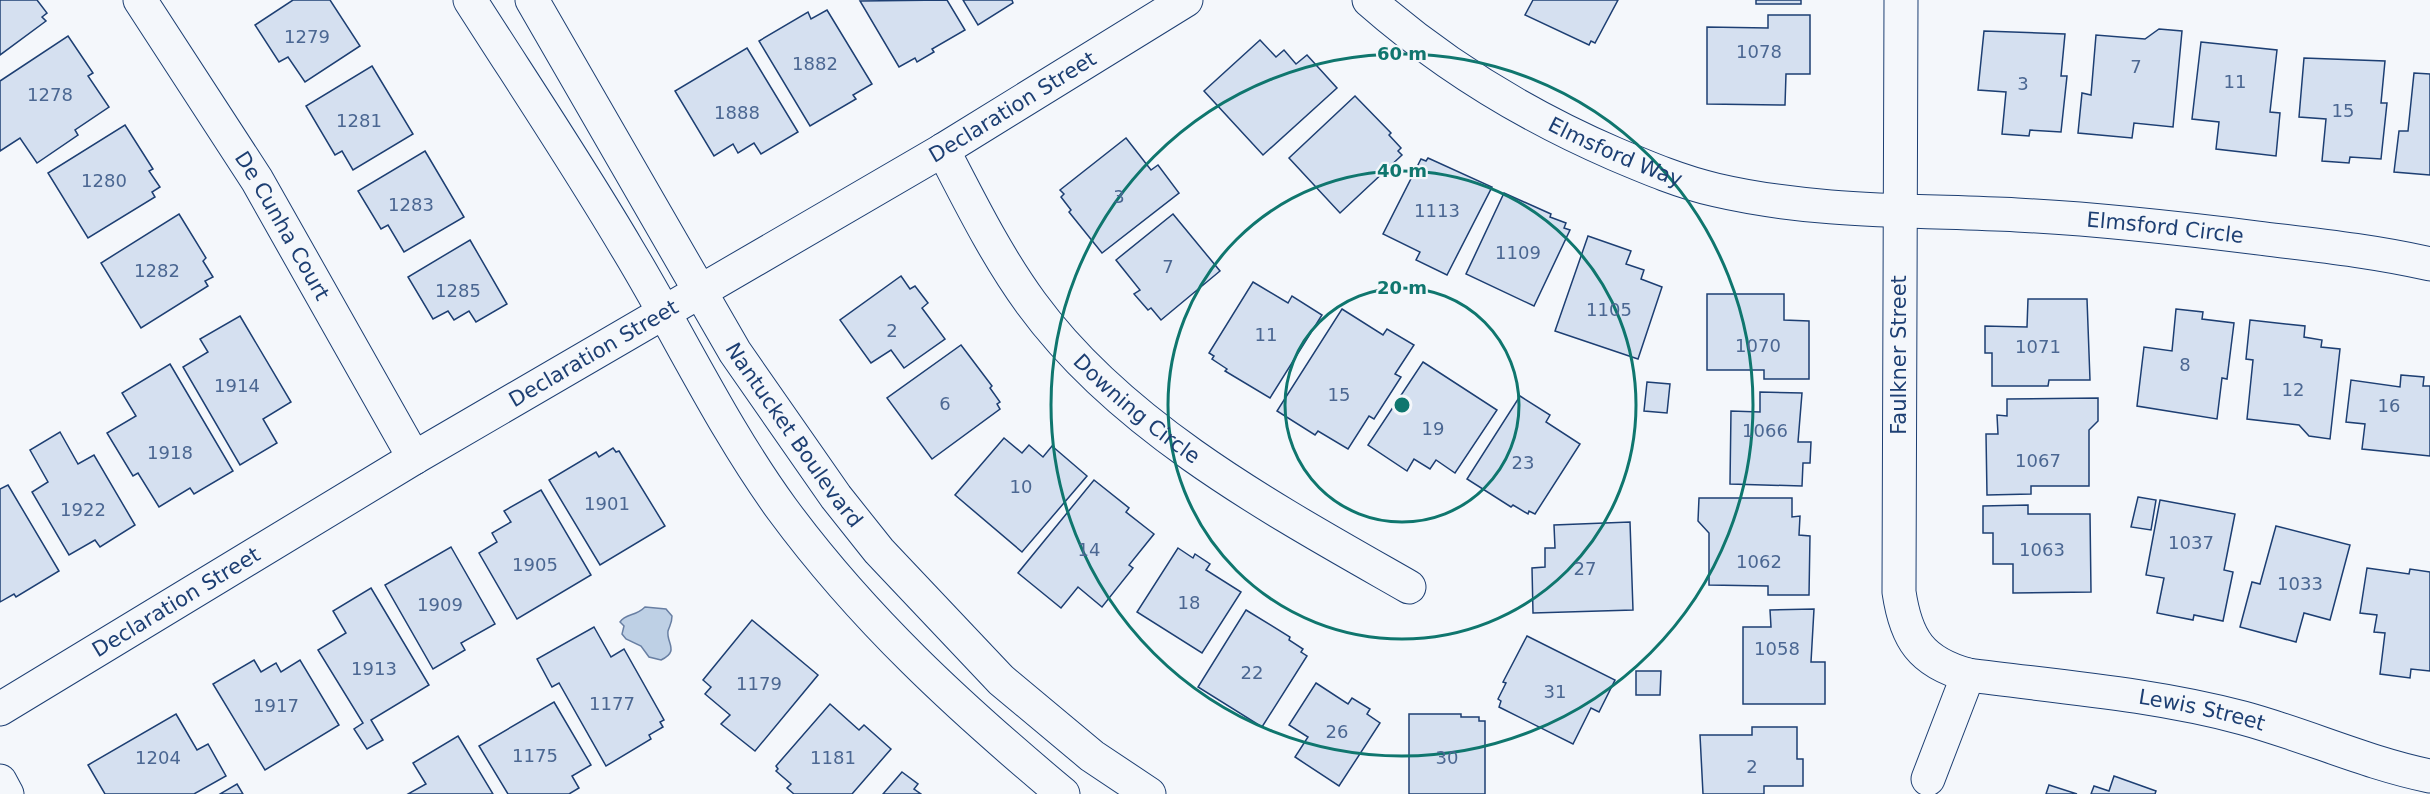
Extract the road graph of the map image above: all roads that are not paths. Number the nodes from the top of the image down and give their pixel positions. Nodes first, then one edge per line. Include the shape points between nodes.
1 (140, 0) edge
2 (470, 0) edge
3 (532, 0) edge
4 (1186, 0) edge
5 (1369, 0) edge
6 (1901, 0) edge
7 (943, 150) junction
8 (1899, 211) junction
9 (2430, 264) edge
10 (701, 290) junction
11 (663, 312) junction
12 (414, 458) junction
13 (1409, 587) dead end
14 (1968, 675) junction
15 (0, 709) edge
16 (1928, 779) dead end
17 (0, 781) edge
18 (2428, 782) edge
19 (7, 794) edge
20 (1063, 794) edge
21 (1149, 794) edge

1 - 12 street, De Cunha Court via 257,180
2 - 11 street via 629,250
3 - 10 street, Nantucket Boulevard
4 - 7 street, Declaration Street
5 - 8 street, Elmsford Way via 1453,67 1520,110 1654,171 1773,203
6 - 8 street, Faulkner Street
7 - 10 street, Declaration Street
7 - 13 street, Downing Circle via 998,253 1032,304 1116,395 1177,444
8 - 9 street, Elmsford Circle via 2128,223 2338,248
8 - 14 street, Faulkner Street via 1899,592 1903,618 1914,644 1947,669
10 - 11 street, Declaration Street
10 - 21 street, Nantucket Boulevard via 735,352 879,551 1001,681 1092,756
11 - 12 street, Declaration Street
11 - 20 street via 782,509 856,599 915,664
12 - 15 street, Declaration Street
14 - 16 street
14 - 18 street, Lewis Street via 2176,703 2243,718
17 - 19 street

